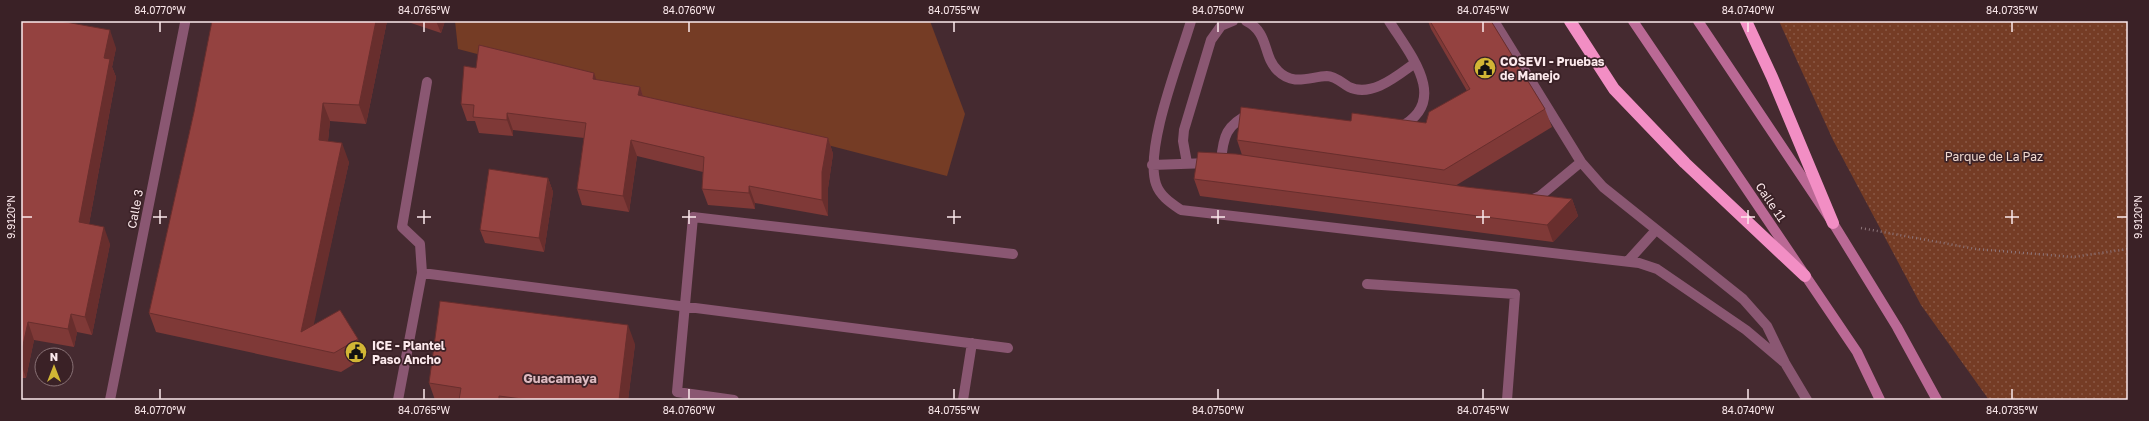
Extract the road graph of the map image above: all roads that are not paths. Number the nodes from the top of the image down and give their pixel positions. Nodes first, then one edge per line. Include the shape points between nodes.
1 (1192, 21) edge
2 (1233, 21) edge
3 (1246, 21) edge
4 (1389, 21) edge
5 (1494, 21) edge
6 (1570, 21) edge
7 (1633, 21) edge
8 (1698, 21) edge
9 (1746, 21) edge
10 (185, 23) dead end
11 (1415, 63) junction
12 (427, 82) dead end
13 (1264, 113) edge
14 (1392, 126) edge
15 (1222, 162) junction
16 (1581, 162) junction
17 (1186, 163) junction
18 (1237, 164) edge
19 (1152, 165) junction
20 (1520, 203) edge
21 (1833, 222) junction
22 (1656, 230) junction
23 (1013, 254) dead end
24 (1628, 262) junction
25 (422, 273) junction
26 (1805, 276) junction
27 (1366, 284) dead end
28 (684, 306) junction
29 (972, 343) junction
30 (1008, 348) dead end
31 (1785, 363) junction
32 (110, 400) edge
33 (398, 400) edge
34 (734, 400) edge
35 (963, 400) edge
36 (1507, 400) edge
37 (1807, 400) edge
38 (1880, 400) edge
39 (1937, 400) edge

1 - 19 street via 1155,138
2 - 17 street via 1222,26 1211,40 1184,130
3 - 11 street via 1256,26 1277,71 1298,81 1329,76 1360,90 1388,82
4 - 11 street
5 - 16 street
6 - 26 highway via 1614,88 1685,163
7 - 26 main road, Calle 11
8 - 21 main road
9 - 21 highway
10 - 32 street, Calle 3
11 - 14 street via 1425,88 1421,107 1413,120 1399,127
12 - 25 street via 402,227 420,244
13 - 15 street via 1252,113 1240,119 1226,132 1222,146
15 - 17 street
15 - 18 street
16 - 20 street via 1540,196
16 - 22 street via 1603,187
17 - 19 street
19 - 24 street via 1156,185 1165,198 1181,210
21 - 39 main road via 1897,327
22 - 24 street
22 - 31 street via 1743,299 1767,326
23 - 28 street via 693,217
24 - 31 street via 1657,269 1746,330
25 - 28 street
25 - 33 street
26 - 38 main road, Calle 11 via 1857,352
27 - 36 street via 1515,294
28 - 29 street
28 - 34 street via 677,392
29 - 30 street
29 - 35 street
31 - 37 street

